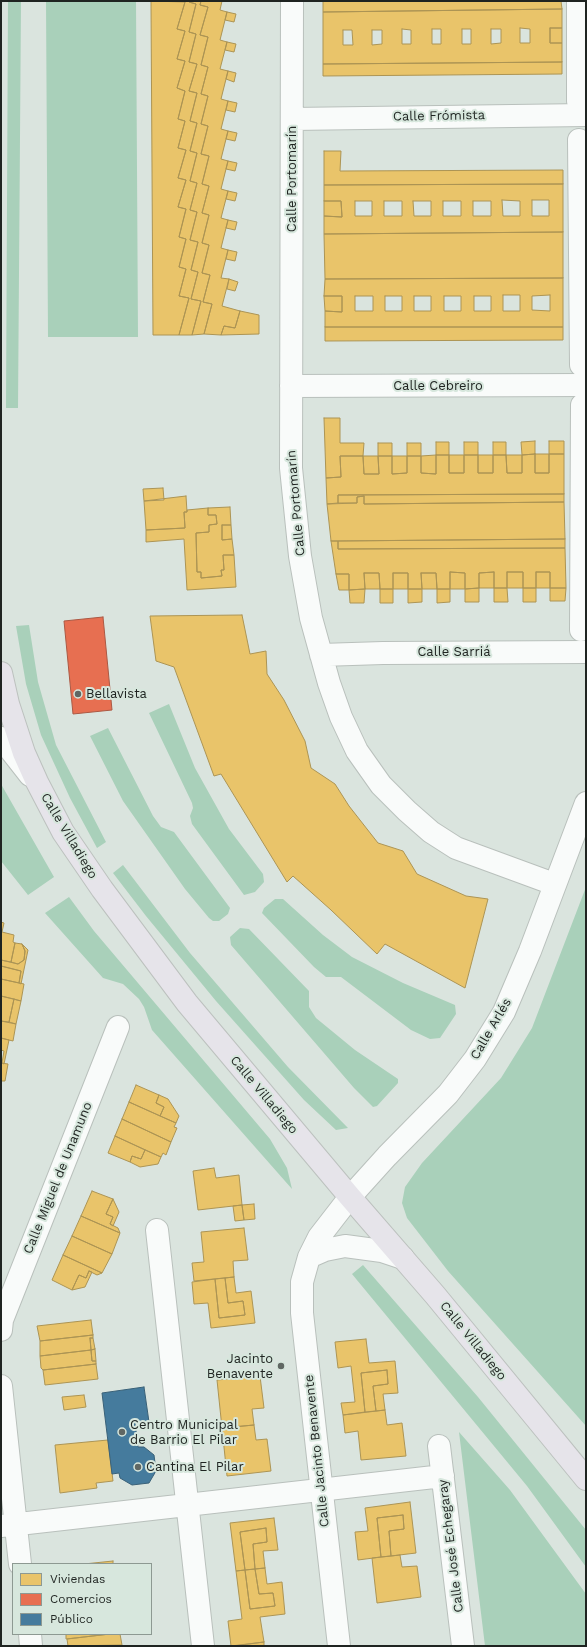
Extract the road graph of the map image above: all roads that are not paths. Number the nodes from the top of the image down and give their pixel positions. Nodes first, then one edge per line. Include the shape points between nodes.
1 (292, 1) edge
2 (578, 1) edge
3 (582, 108) edge
4 (292, 119) junction
5 (579, 140) dead end
6 (583, 385) edge
7 (291, 386) junction
8 (581, 630) dead end
9 (586, 652) edge
10 (321, 655) junction
11 (1, 673) edge
12 (1, 738) edge
13 (37, 782) junction
14 (586, 803) edge
15 (554, 884) junction
16 (118, 1027) dead end
17 (350, 1197) junction
18 (157, 1230) dead end
19 (309, 1257) junction
20 (403, 1258) junction
21 (1, 1330) edge
22 (1, 1386) edge
23 (439, 1446) dead end
24 (443, 1476) junction
25 (586, 1479) edge
26 (322, 1490) junction
27 (187, 1505) junction
28 (8, 1525) edge
29 (20, 1563) edge
30 (30, 1635) edge
31 (31, 1646) edge
32 (203, 1646) edge
33 (339, 1646) edge
34 (463, 1646) edge

1 - 4 street, Calle Portomarín
2 - 3 street
3 - 4 street, Calle Frómista
4 - 7 street, Calle Portomarín
5 - 6 street
6 - 7 street, Calle Cebreiro
6 - 8 street
7 - 10 street, Calle Portomarín via 291,468 300,556 310,618
9 - 10 street, Calle Sarriá via 383,652
10 - 15 street, Calle Portomarín via 341,717 357,751 381,785 407,811 431,832 456,848
11 - 13 highway, Calle Villadiego via 24,753
12 - 13 street
13 - 17 highway, Calle Villadiego via 63,832 88,870 187,1004
14 - 15 street, Calle Arlés
15 - 17 street, Calle Arlés via 530,951 504,1012 475,1059 448,1094
16 - 21 street, Calle Miguel de Unamuno via 2,1320
17 - 19 street, Calle Jacinto Benavente via 319,1237
17 - 20 highway, Calle Villadiego
18 - 27 street
19 - 20 street via 325,1250 345,1246 382,1251
19 - 26 street, Calle Jacinto Benavente via 302,1282 302,1313
20 - 25 highway, Calle Villadiego
22 - 28 street
23 - 24 street, Calle José Echegaray
24 - 26 street
24 - 34 street, Calle José Echegaray
26 - 27 street
26 - 33 street, Calle Jacinto Benavente
27 - 28 street
27 - 32 street
28 - 29 street
30 - 31 street

